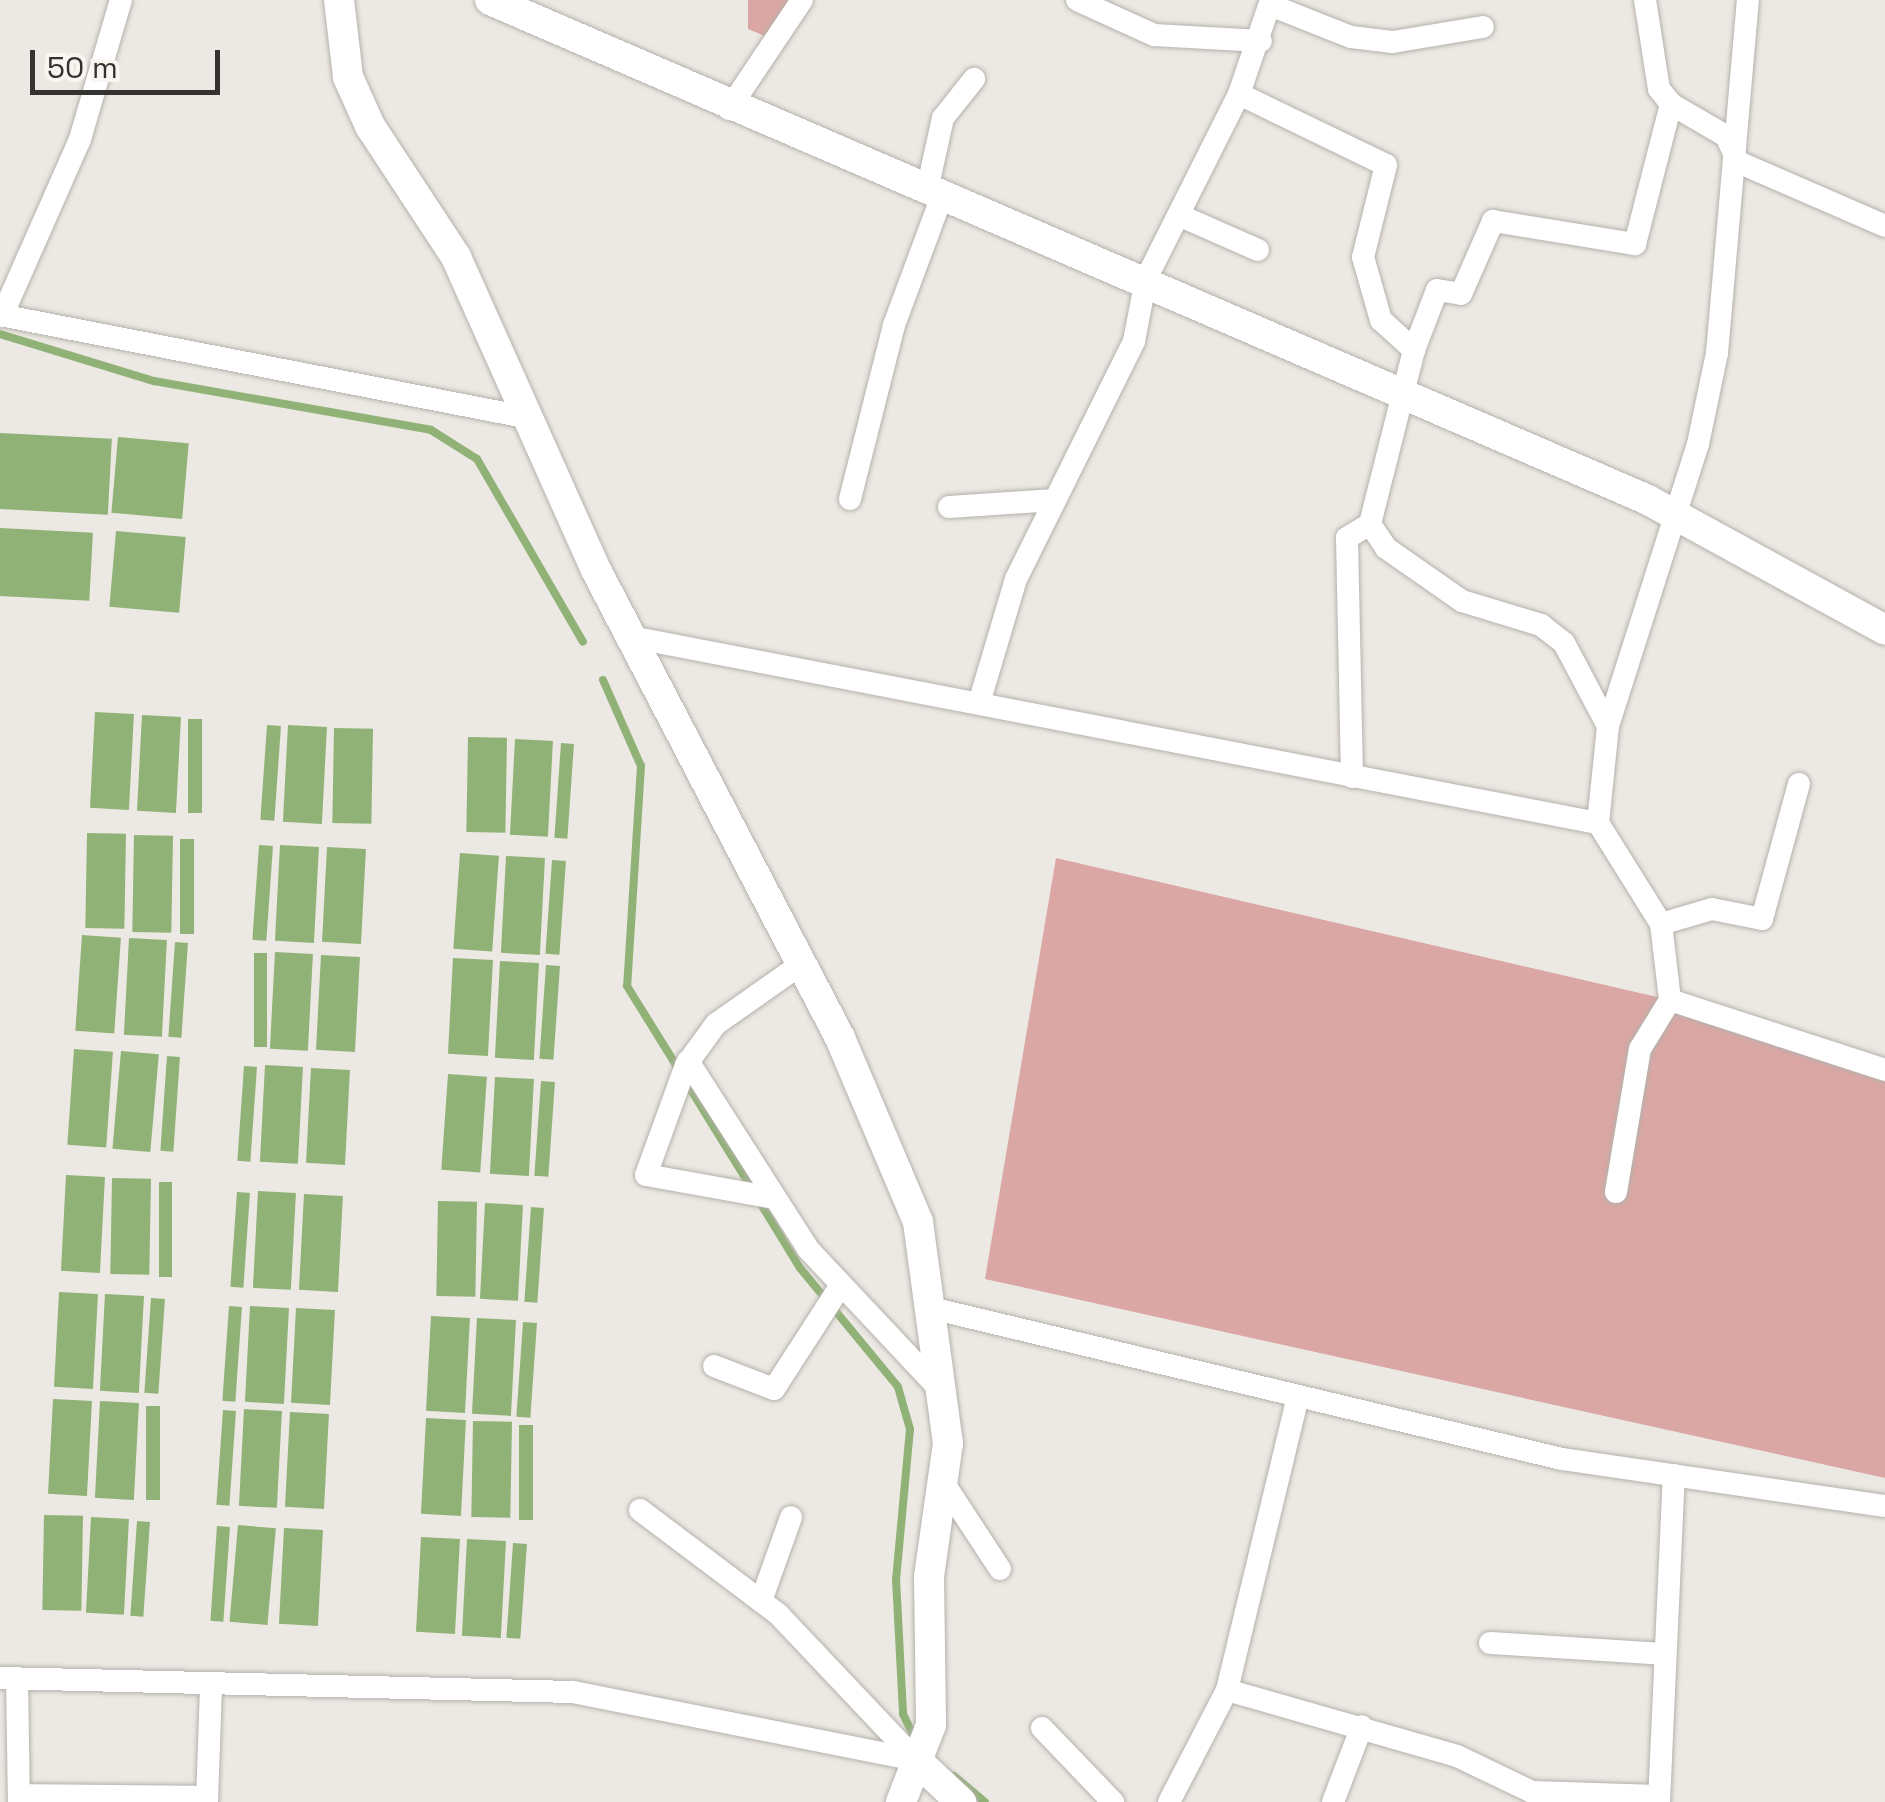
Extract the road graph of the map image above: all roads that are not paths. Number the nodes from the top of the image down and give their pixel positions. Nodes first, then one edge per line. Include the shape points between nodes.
1 (121, 0) edge
2 (339, 0) edge
3 (490, 0) edge
4 (802, 0) edge
5 (1077, 0) edge
6 (1645, 0) edge
7 (1748, 0) edge
8 (1271, 2) edge
9 (550, 14) edge
10 (1483, 27) dead end
11 (1261, 42) junction
12 (974, 79) dead end
13 (1239, 94) junction
14 (1672, 104) junction
15 (729, 109) junction
16 (1738, 162) junction
17 (934, 193) junction
18 (1180, 216) junction
19 (1885, 226) edge
20 (1258, 250) dead end
21 (1146, 279) junction
22 (1, 315) edge
23 (1414, 350) junction
24 (1401, 396) junction
25 (530, 418) junction
26 (850, 499) dead end
27 (1055, 500) junction
28 (949, 507) dead end
29 (1672, 513) junction
30 (1370, 524) junction
31 (1885, 630) edge
32 (631, 637) junction
33 (979, 703) junction
34 (1608, 726) junction
35 (1352, 778) junction
36 (1799, 784) dead end
37 (1598, 823) junction
38 (1661, 924) junction
39 (800, 964) junction
40 (1670, 1000) junction
41 (687, 1063) junction
42 (1885, 1070) edge
43 (1616, 1192) dead end
44 (771, 1197) junction
45 (840, 1287) junction
46 (932, 1308) junction
47 (714, 1366) dead end
48 (943, 1393) junction
49 (1297, 1400) junction
50 (1674, 1476) junction
51 (943, 1482) junction
52 (1885, 1506) edge
53 (640, 1510) dead end
54 (792, 1517) dead end
55 (1000, 1569) dead end
56 (761, 1602) junction
57 (1490, 1643) dead end
58 (1664, 1654) junction
59 (8, 1679) edge
60 (211, 1685) junction
61 (1227, 1690) junction
62 (1362, 1726) junction
63 (1042, 1728) dead end
64 (917, 1757) junction
65 (1489, 1791) edge
66 (19, 1798) edge
67 (1176, 1799) edge
68 (1658, 1799) edge
69 (207, 1800) edge
70 (901, 1802) edge
71 (961, 1802) edge
72 (1113, 1802) edge
73 (1333, 1802) edge

1 - 22 street via 80,139
2 - 25 street via 348,78 370,126 456,257
3 - 9 street
4 - 15 street
5 - 11 street via 1154,34
6 - 14 street via 1659,89
7 - 16 street
8 - 10 street via 1351,37 1393,42
8 - 11 street
9 - 15 street
11 - 13 street
12 - 17 street via 943,118
13 - 18 street
13 - 23 street via 1386,165 1363,257 1381,320
14 - 16 street via 1726,136
14 - 23 street via 1635,244 1493,221 1461,294 1436,290
15 - 17 street
16 - 19 street
16 - 29 street via 1717,353
17 - 21 street
17 - 26 street
18 - 20 street
18 - 21 street
21 - 24 street
21 - 27 street via 1134,341
22 - 25 street
23 - 24 street
24 - 29 street
24 - 30 street
25 - 32 street
27 - 28 street
27 - 33 street via 1016,579
29 - 31 street
29 - 34 street
30 - 34 street via 1386,548 1462,601 1541,625 1564,644
30 - 35 street via 1347,538
32 - 33 street
32 - 39 street
33 - 35 street
34 - 37 street
35 - 37 street
36 - 38 street via 1762,919 1712,909
37 - 38 street
38 - 40 street
39 - 41 street via 716,1024
39 - 46 street via 894,1150
40 - 42 street
40 - 43 street via 1640,1049
41 - 44 street
41 - 44 street via 646,1176
44 - 45 street
45 - 47 street via 818,1311 774,1388
45 - 48 street
46 - 48 street
46 - 49 street
48 - 51 street
49 - 50 street
49 - 61 street
50 - 52 street
50 - 58 street
51 - 55 street
51 - 64 street via 929,1576 931,1726
53 - 56 street
54 - 56 street
56 - 64 street
57 - 58 street
58 - 68 street
59 - 60 street
59 - 66 street
60 - 64 street via 573,1692
60 - 69 street
61 - 62 street
61 - 67 street
62 - 65 street via 1458,1756
62 - 73 street
63 - 72 street
64 - 70 street
64 - 71 street
65 - 68 street
66 - 69 street

